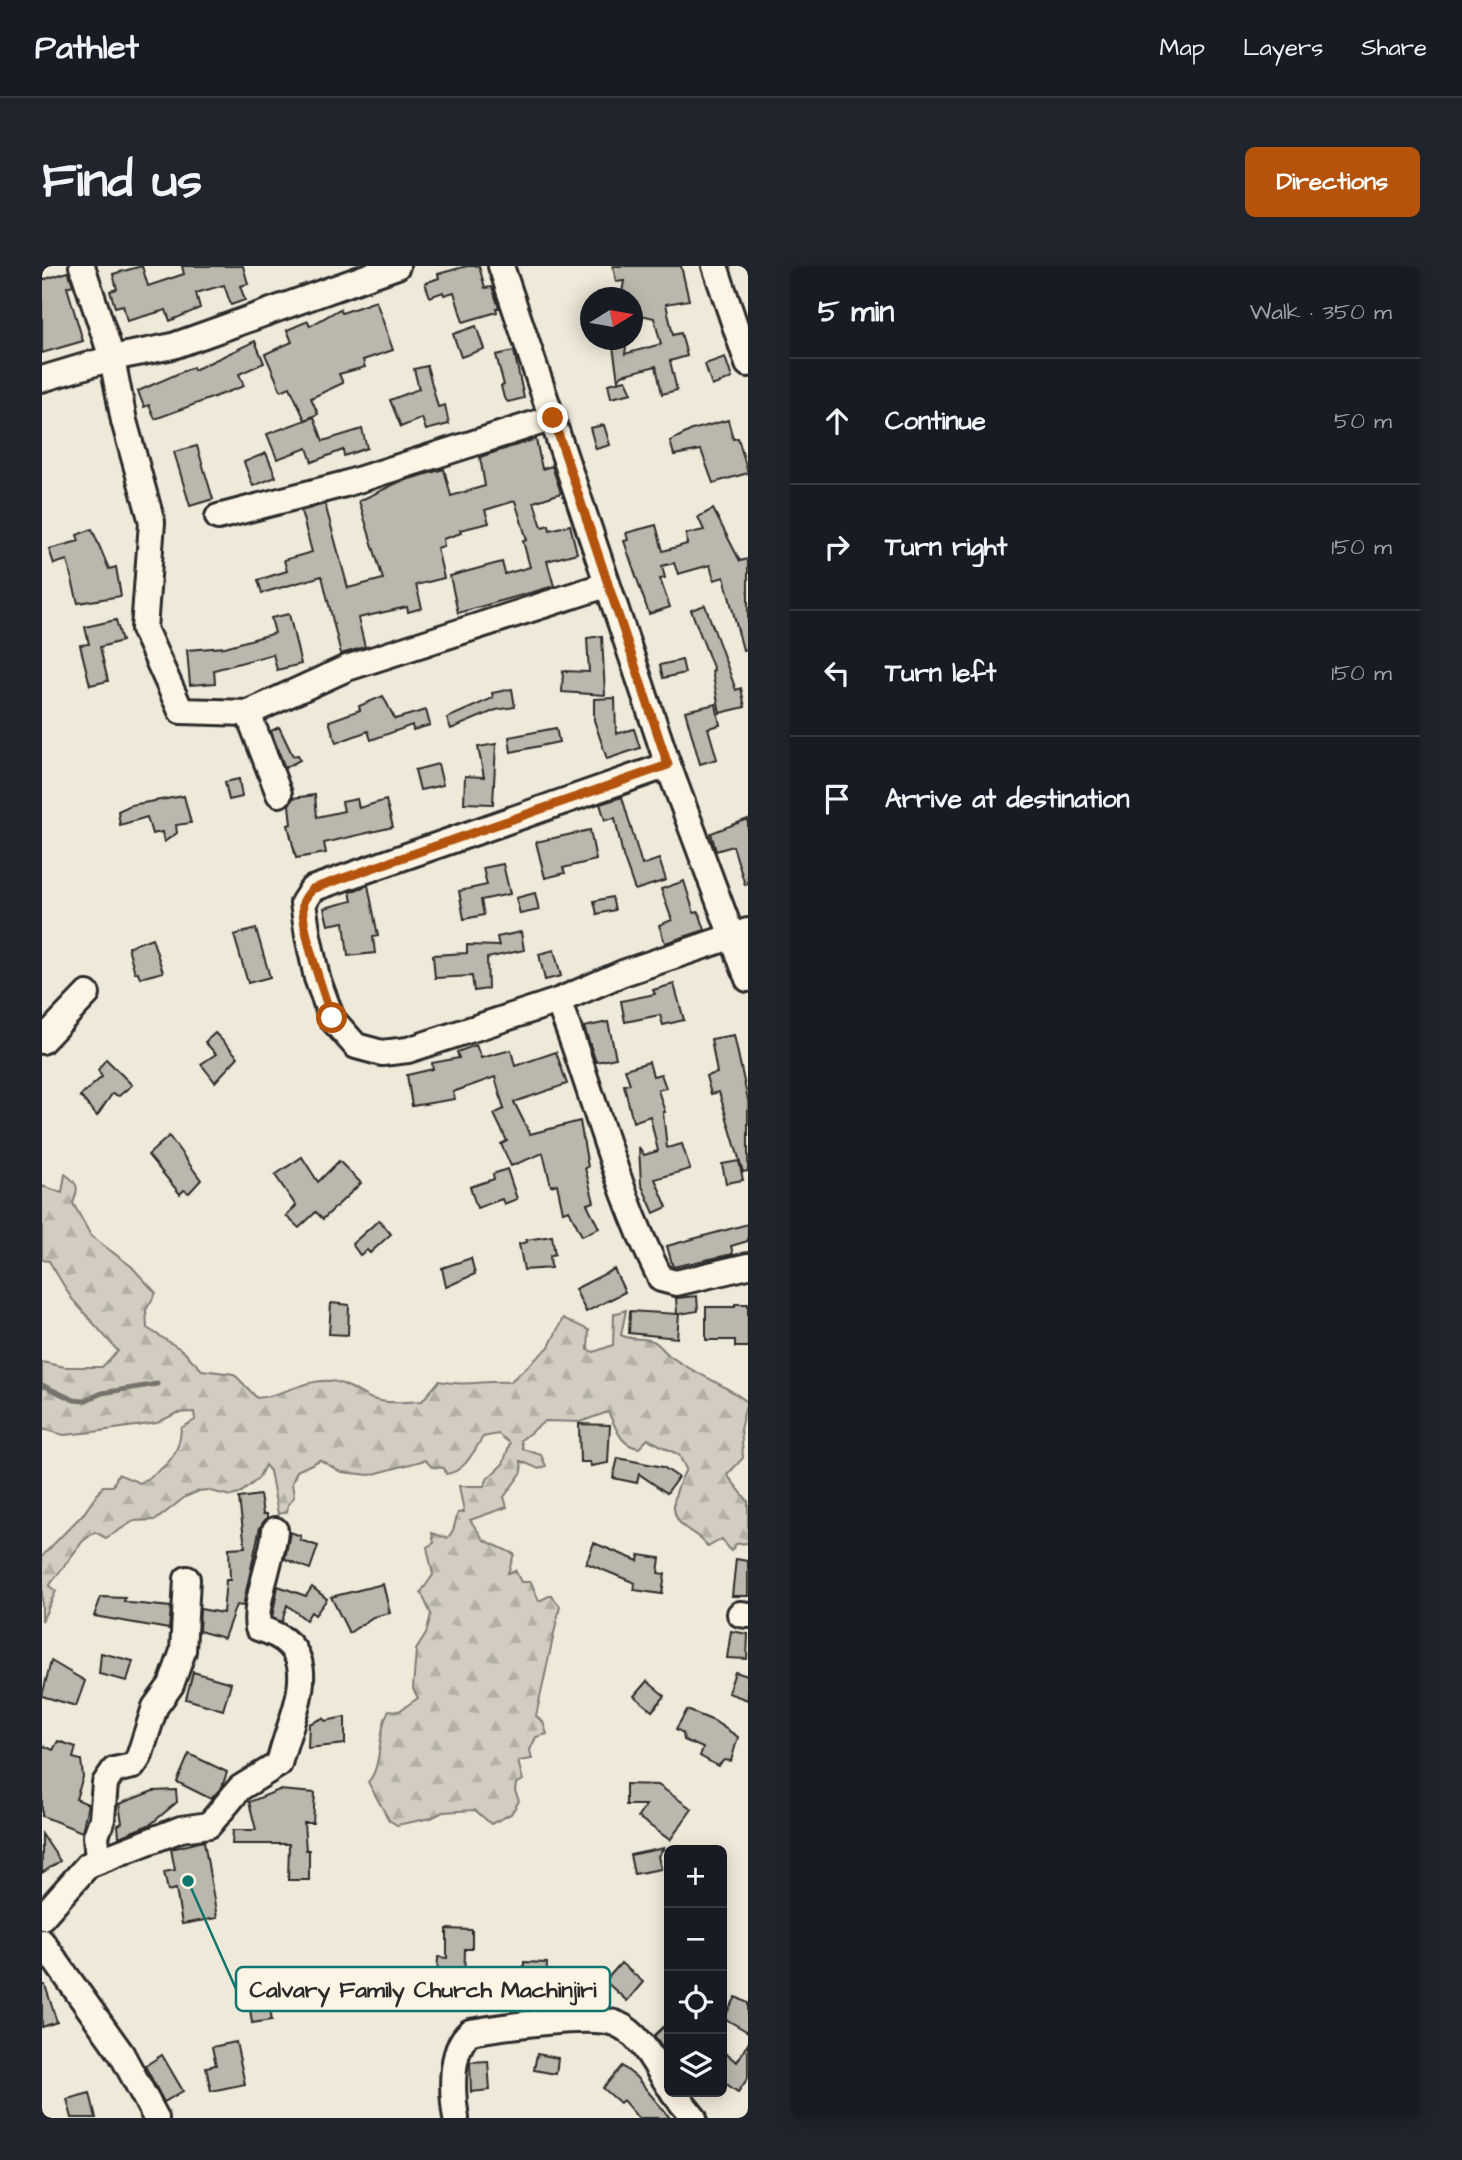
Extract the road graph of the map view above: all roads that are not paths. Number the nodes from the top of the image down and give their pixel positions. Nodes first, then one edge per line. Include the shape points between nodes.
1 (82, 266) edge
2 (397, 266) edge
3 (501, 266) edge
4 (715, 266) edge
5 (112, 358) junction
6 (748, 364) edge
7 (42, 379) edge
8 (553, 418) junction
9 (218, 517) dead end
10 (606, 586) junction
11 (248, 713) junction
12 (668, 765) junction
13 (279, 794) dead end
14 (740, 934) edge
15 (748, 979) edge
16 (87, 994) dead end
17 (558, 1001) junction
18 (42, 1041) edge
19 (748, 1266) edge
20 (275, 1530) dead end
21 (187, 1579) dead end
22 (98, 1860) junction
23 (42, 1917) edge
24 (45, 1951) edge
25 (664, 2079) edge
26 (677, 2097) edge
27 (156, 2118) edge
28 (456, 2118) edge
29 (694, 2118) edge

1 - 5 street
2 - 5 street via 173,346
3 - 8 street
4 - 6 street
5 - 7 street
5 - 11 street via 152,522 144,629 181,711
8 - 9 street via 345,484
8 - 10 street
10 - 11 street via 346,668
10 - 12 street
11 - 13 street
12 - 14 street
12 - 17 street via 323,882 303,903 317,978 332,1018 356,1046 382,1053 408,1050
14 - 15 street
14 - 17 street
16 - 18 street
17 - 19 street via 610,1153 661,1279 676,1283
20 - 22 street via 256,1618 258,1628 277,1634 295,1648 301,1679 279,1764 240,1788 209,1825 181,1829
21 - 22 street via 183,1651 171,1685 149,1721 139,1757 132,1766 114,1770 105,1783 96,1836
22 - 23 street via 88,1865
24 - 27 street via 121,2053
25 - 28 street via 634,2036 603,2020 470,2032 462,2039 456,2059
26 - 29 street

